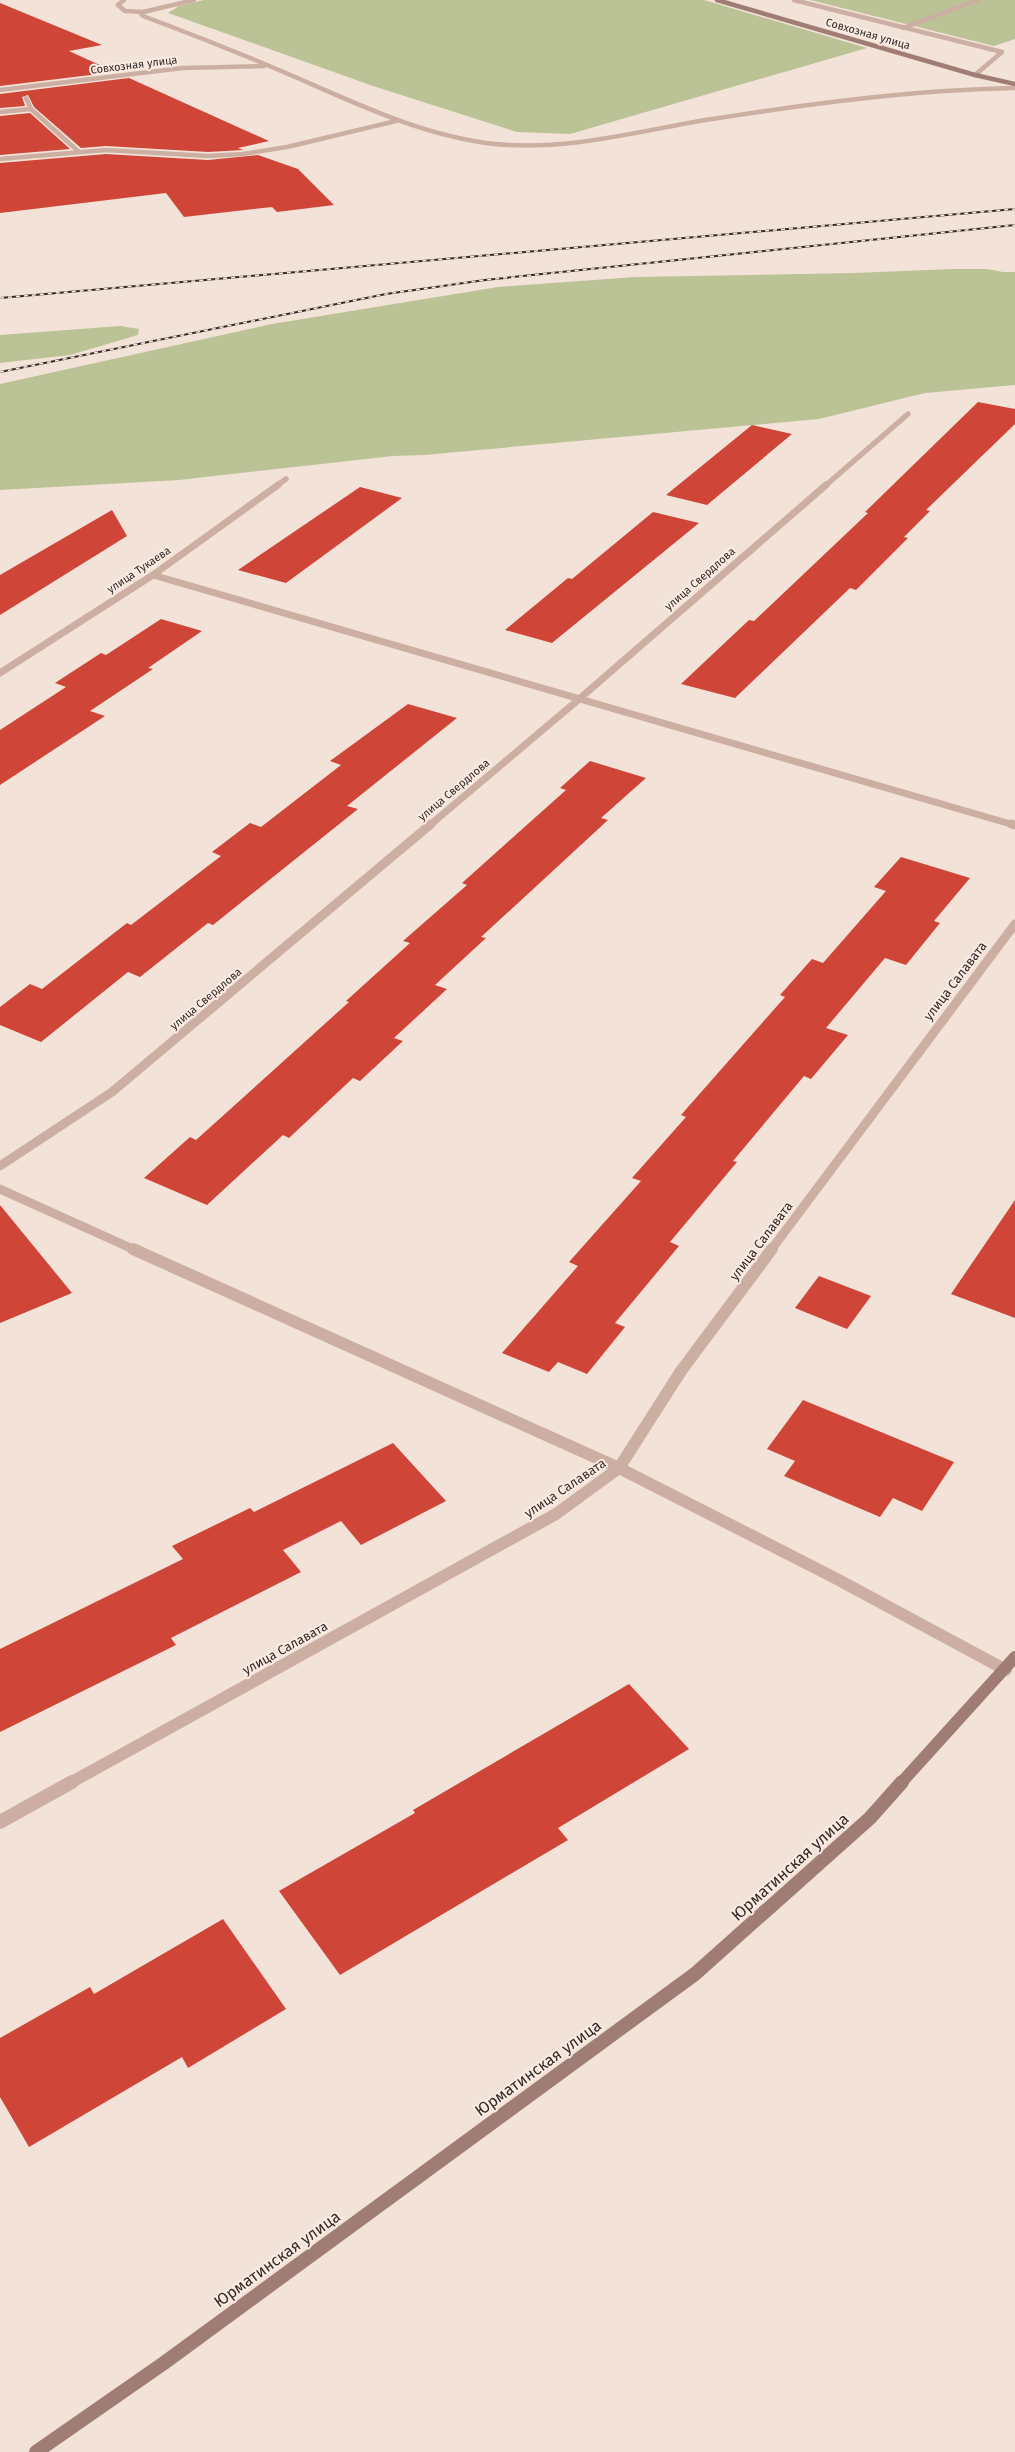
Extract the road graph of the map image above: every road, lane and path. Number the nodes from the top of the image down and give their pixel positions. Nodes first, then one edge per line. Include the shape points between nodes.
1 (124, 0) edge
2 (194, 0) edge
3 (717, 0) edge
4 (794, 0) edge
5 (826, 0) edge
6 (978, 0) edge
7 (812, 5) junction
8 (143, 12) junction
9 (903, 28) junction
10 (270, 66) junction
11 (975, 75) junction
12 (1015, 84) edge
13 (1015, 88) edge
14 (0, 90) edge
15 (26, 98) dead end
16 (31, 109) junction
17 (0, 112) edge
18 (396, 121) junction
19 (78, 151) junction
20 (0, 159) edge
21 (908, 414) dead end
22 (286, 479) dead end
23 (153, 575) junction
24 (0, 674) edge
25 (578, 700) junction
26 (1015, 825) edge
27 (1015, 924) edge
28 (0, 1166) edge
29 (0, 1189) edge
30 (619, 1468) junction
31 (1015, 1657) edge
32 (1006, 1670) junction
33 (0, 1822) edge
34 (36, 2452) edge

1 - 8 street via 118,5 125,11
2 - 8 street
3 - 11 main road, Совхозная улица
4 - 7 street
5 - 7 street
6 - 9 street
7 - 9 street
8 - 10 street via 143,16
9 - 11 street via 1002,52
10 - 14 street, Совхозная улица via 183,68
10 - 18 street
11 - 12 main road, Совхозная улица
13 - 18 street via 964,88 863,97 573,142 525,146 474,140
15 - 16 street
16 - 17 street
16 - 19 street
18 - 19 street via 274,149 222,156 121,150
19 - 20 street
21 - 25 street, улица Свердлова
22 - 23 street, улица Тукаева
23 - 24 street, улица Тукаева
23 - 25 street
25 - 26 street
25 - 28 street, улица Свердлова via 112,1092
27 - 30 street, улица Салавата via 681,1371
29 - 30 street
30 - 32 street via 835,1578
30 - 33 street, улица Салавата via 556,1514
31 - 32 main road, Юрматинская улица
32 - 34 main road, Юрматинская улица via 870,1818 695,1974 164,2363

